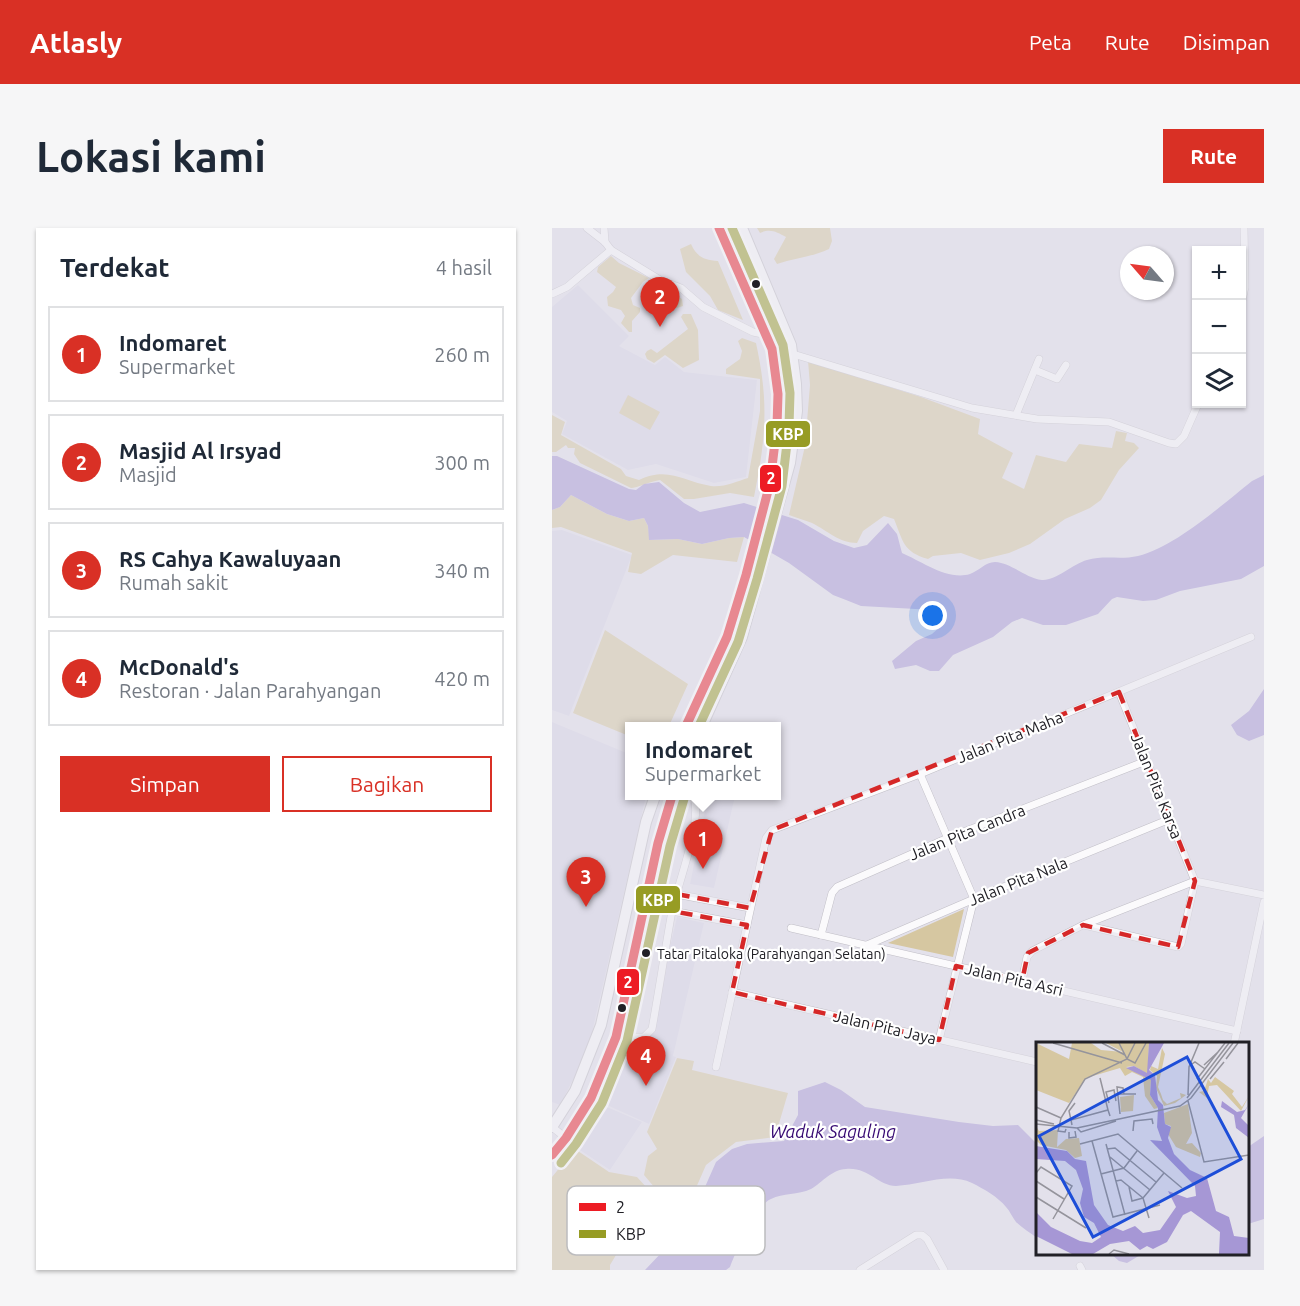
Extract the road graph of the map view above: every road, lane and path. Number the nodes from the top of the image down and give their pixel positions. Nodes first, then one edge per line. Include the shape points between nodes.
1 (587, 228) edge
2 (604, 228) edge
3 (719, 228) edge
4 (742, 228) edge
5 (1244, 228) edge
6 (605, 242) junction
7 (611, 250) junction
8 (552, 294) edge
9 (1242, 300) edge
10 (767, 335) junction
11 (792, 349) junction
12 (772, 350) junction
13 (1039, 359) dead end
14 (1066, 365) dead end
15 (1035, 370) junction
16 (1196, 408) edge
17 (1016, 415) junction
18 (1251, 637) dead end
19 (1119, 692) junction
20 (688, 722) edge
21 (704, 722) edge
22 (1146, 761) junction
23 (920, 774) junction
24 (653, 800) edge
25 (671, 800) edge
26 (694, 800) edge
27 (1170, 819) junction
28 (948, 838) junction
29 (1195, 881) junction
30 (649, 889) junction
31 (676, 894) junction
32 (1264, 896) edge
33 (974, 899) junction
34 (1264, 902) edge
35 (645, 906) junction
36 (750, 908) junction
37 (672, 911) junction
38 (747, 925) junction
39 (1083, 925) junction
40 (791, 928) dead end
41 (821, 935) junction
42 (866, 945) junction
43 (956, 966) junction
44 (1022, 981) junction
45 (732, 992) junction
46 (1237, 1031) junction
47 (616, 1036) junction
48 (939, 1040) junction
49 (1234, 1042) edge
50 (1036, 1062) edge
51 (716, 1066) dead end
52 (552, 1127) edge
53 (566, 1138) junction
54 (552, 1155) edge
55 (860, 1270) edge
56 (944, 1270) edge

1 - 6 street
2 - 6 street
3 - 10 main road
4 - 11 main road
5 - 9 street
6 - 7 street
7 - 8 street via 567,287
7 - 10 street via 681,288 703,307
10 - 12 main road
11 - 12 main road
11 - 17 street via 972,408
11 - 21 main road via 797,411 790,464 742,637
12 - 20 main road via 778,405 770,483 727,637
13 - 15 street
14 - 15 street via 1057,379
15 - 17 street
16 - 17 street via 1184,436 1176,444 1109,422
18 - 19 street, Jalan Pita Maha
19 - 22 street, Jalan Pita Karsa
19 - 23 street, Jalan Pita Maha
22 - 27 street, Jalan Pita Karsa
22 - 28 street, Jalan Pita Candra
23 - 28 street
23 - 36 street, Jalan Pita Maha via 768,833
24 - 52 main road via 602,1025 575,1091
25 - 30 main road
26 - 31 street via 688,861
27 - 29 street, Jalan Pita Karsa
27 - 33 street, Jalan Pita Nala
28 - 33 street
28 - 41 street, Jalan Pita Candra via 834,890
29 - 32 street
29 - 39 street
29 - 39 street via 1178,947
30 - 31 street
30 - 35 main road
31 - 36 street
31 - 37 street
33 - 42 street, Jalan Pita Nala
33 - 43 street
34 - 46 street
35 - 37 street
35 - 47 main road
36 - 38 street
37 - 38 street
37 - 47 street via 652,1029 644,1037
38 - 45 street
39 - 44 street via 1029,954
40 - 41 street, Jalan Pita Asri
41 - 42 street, Jalan Pita Asri
42 - 43 street, Jalan Pita Asri
43 - 44 street, Jalan Pita Asri
43 - 48 street
44 - 46 street, Jalan Pita Asri
45 - 48 street, Jalan Pita Jaya
45 - 51 street
46 - 49 street
47 - 53 main road via 591,1098
48 - 50 street, Jalan Pita Jaya
52 - 53 street
53 - 54 main road
55 - 56 street via 922,1235

